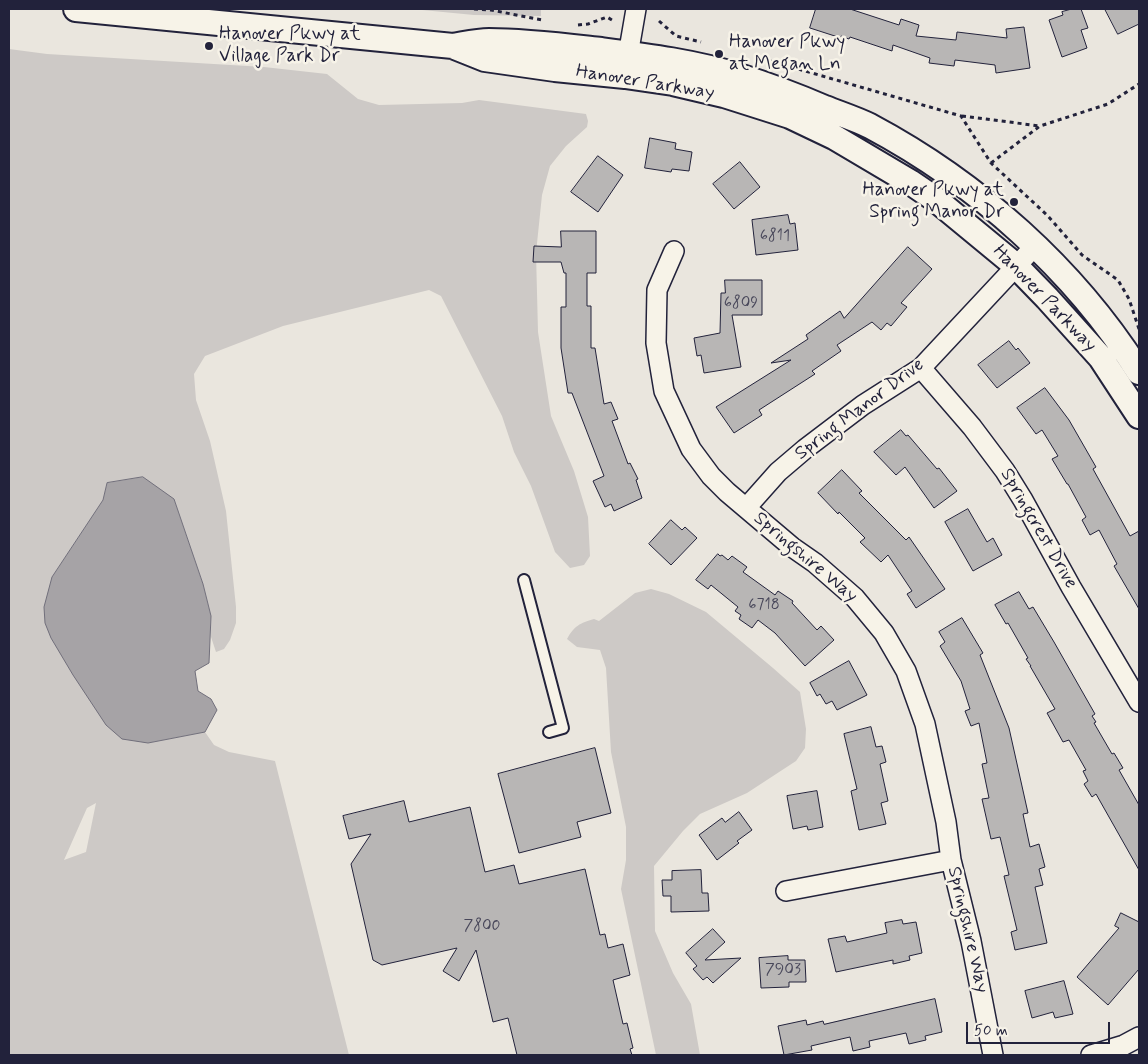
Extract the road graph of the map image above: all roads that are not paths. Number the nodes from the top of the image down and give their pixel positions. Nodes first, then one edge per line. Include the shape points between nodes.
1 (76, 9) edge
2 (636, 9) edge
3 (626, 65) junction
4 (1036, 246) junction
5 (674, 251) dead end
6 (1015, 266) junction
7 (921, 368) junction
8 (1139, 372) edge
9 (1139, 416) edge
10 (746, 508) junction
11 (524, 580) dead end
12 (1139, 702) edge
13 (549, 732) dead end
14 (951, 860) junction
15 (786, 891) dead end
16 (1139, 1037) edge
17 (993, 1055) edge
18 (1091, 1055) edge

1 - 3 street, Hanover Parkway via 454,46 488,41
2 - 3 street
3 - 4 street, Hanover Parkway via 675,61 738,76 795,95 869,126 937,166
3 - 6 street, Hanover Parkway via 673,83 790,116 834,137 935,199
4 - 6 street, Spring Manor Drive
4 - 8 street, Hanover Parkway via 1087,300
5 - 10 street, Springshire Way via 660,280 656,299 656,343 664,391 691,449 711,476
6 - 7 street, Spring Manor Drive
6 - 9 street, Hanover Parkway via 1101,358
7 - 10 street, Spring Manor Drive via 863,405 805,449 778,472
7 - 12 street, Springcrest Drive via 1005,471
10 - 14 street, Springshire Way via 849,592 894,648 925,724
11 - 13 lane via 563,728
14 - 15 street
14 - 17 street, Springshire Way
16 - 18 street

